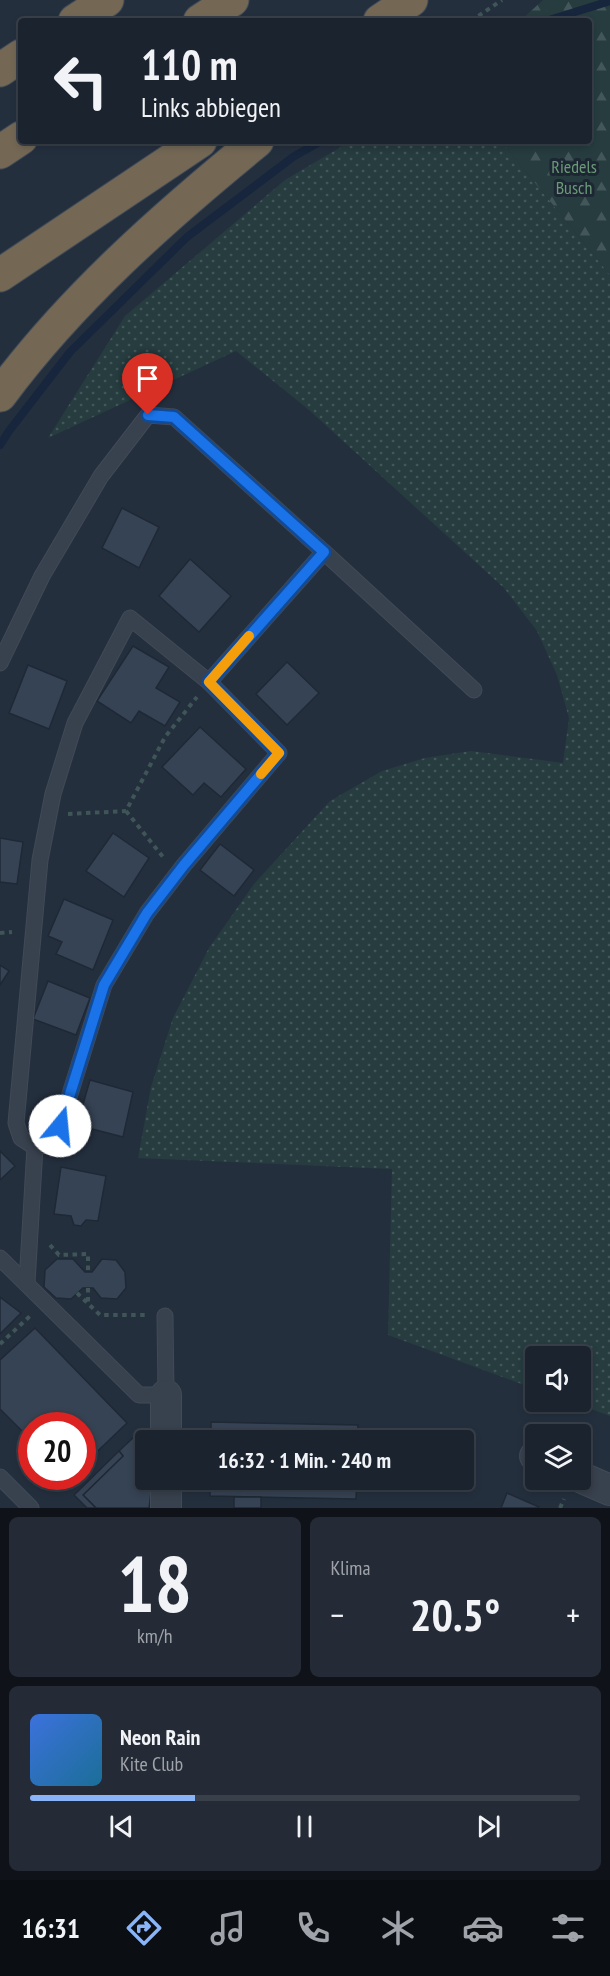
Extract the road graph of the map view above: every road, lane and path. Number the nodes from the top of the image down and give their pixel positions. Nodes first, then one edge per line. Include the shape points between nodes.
1 (107, 0) edge
2 (232, 0) edge
3 (502, 0) edge
4 (80, 18) edge
5 (205, 18) edge
6 (475, 18) edge
7 (18, 58) edge
8 (0, 70) edge
9 (18, 140) edge
10 (196, 144) edge
11 (254, 144) edge
12 (0, 152) edge
13 (0, 275) edge
14 (0, 395) edge
15 (324, 552) junction
16 (0, 663) edge
17 (209, 682) junction
18 (474, 690) dead end
19 (126, 811) junction
20 (49, 815) junction
21 (177, 875) junction
22 (35, 1147) junction
23 (59, 1255) dead end
24 (0, 1258) edge
25 (88, 1272) dead end
26 (27, 1283) junction
27 (88, 1288) dead end
28 (77, 1293) dead end
29 (88, 1304) junction
30 (165, 1316) joint
31 (26, 1321) dead end
32 (0, 1344) edge
33 (166, 1395) junction
34 (166, 1430) edge
35 (0, 1477) edge
36 (591, 1482) edge
37 (166, 1490) edge
38 (610, 1490) edge
39 (31, 1508) edge
40 (166, 1508) edge

1 - 4 highway
2 - 5 highway
3 - 6 path
7 - 8 highway
9 - 12 highway
10 - 13 highway
11 - 14 highway via 93,287
15 - 16 lane via 174,417 148,415 100,476 42,576
15 - 17 lane
15 - 18 lane
17 - 19 path via 165,736
17 - 20 lane via 130,618 75,723
17 - 21 lane via 279,753
19 - 20 path
19 - 21 path
20 - 22 lane via 40,860 16,1123 21,1138
21 - 22 lane via 147,913 104,985 60,1126 50,1143
22 - 26 lane
23 - 25 path via 88,1254
24 - 26 lane
26 - 33 lane via 139,1395
27 - 29 path
28 - 29 path
29 - 30 path via 100,1315
30 - 33 lane
31 - 32 path
33 - 34 street
35 - 39 lane
36 - 38 street
37 - 40 street

